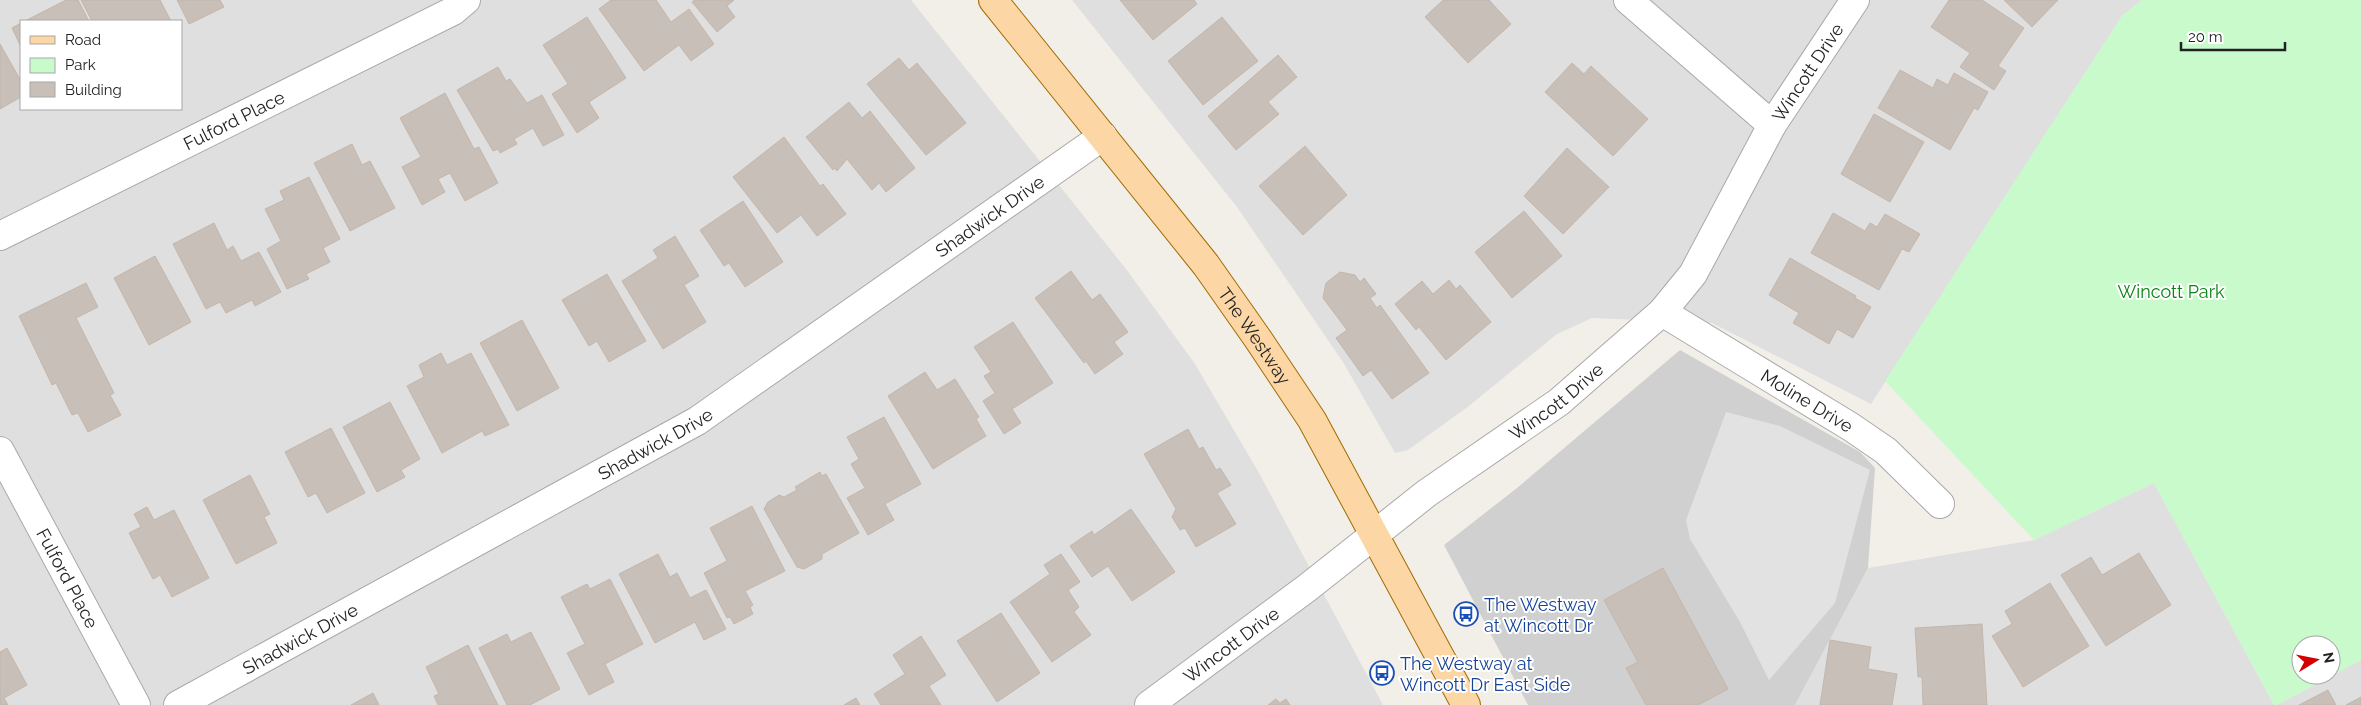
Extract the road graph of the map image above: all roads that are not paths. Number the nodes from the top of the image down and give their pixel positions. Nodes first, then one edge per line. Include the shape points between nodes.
1 (466, 0) edge
2 (994, 0) edge
3 (1628, 0) edge
4 (1855, 0) edge
5 (1772, 124) junction
6 (1104, 136) junction
7 (0, 236) edge
8 (1662, 312) junction
9 (0, 451) edge
10 (1940, 504) dead end
11 (1374, 535) junction
12 (136, 705) edge
13 (178, 705) edge
14 (1149, 705) edge
15 (1466, 705) edge

1 - 7 street, Fulford Place via 453,11
2 - 6 main road, The Westway
3 - 5 street
4 - 5 street, Wincott Drive
5 - 8 street, Wincott Drive via 1693,274
6 - 11 main road, The Westway via 1206,266 1258,339 1312,420
6 - 13 street, Shadwick Drive via 697,421
8 - 10 street, Moline Drive via 1886,451
8 - 11 street, Wincott Drive via 1559,402 1427,493
9 - 12 street, Fulford Place
11 - 14 street, Wincott Drive
11 - 15 main road, The Westway

